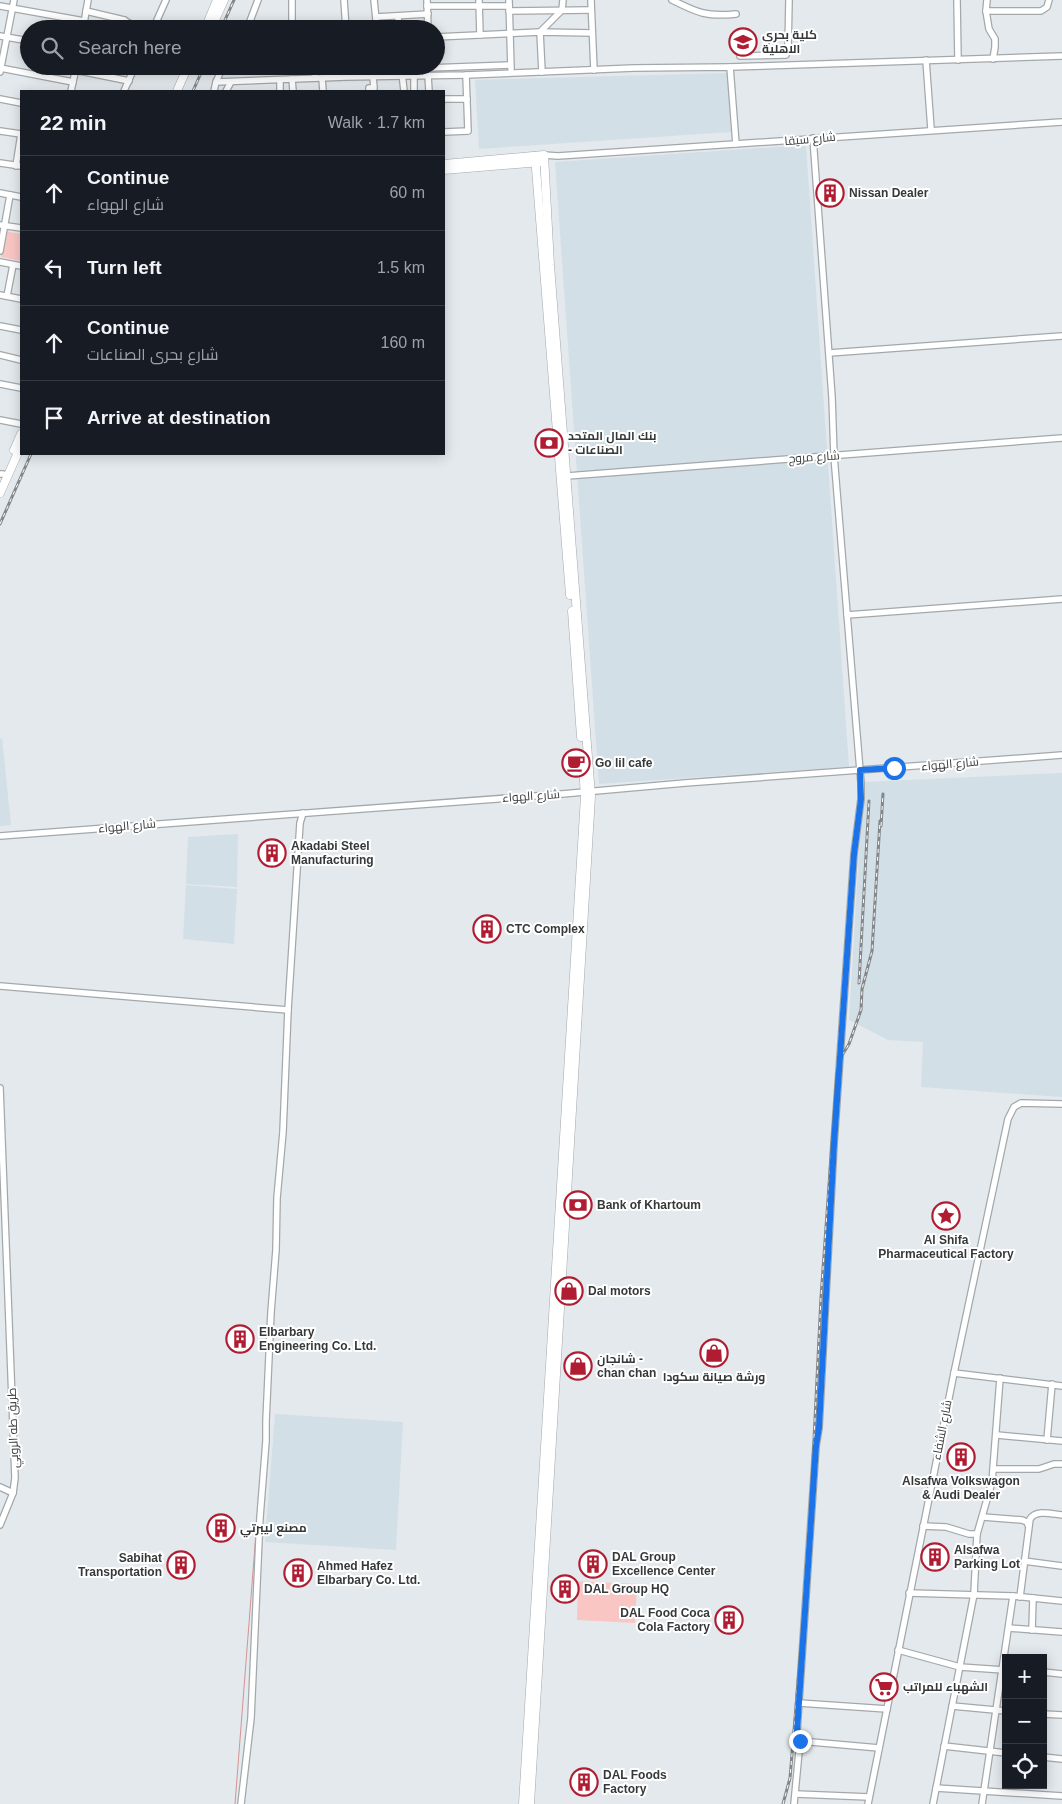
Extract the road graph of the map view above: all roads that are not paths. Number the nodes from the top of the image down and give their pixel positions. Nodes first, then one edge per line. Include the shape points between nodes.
1 (14, 0) edge
2 (88, 0) edge
3 (166, 0) edge
4 (217, 0) edge
5 (224, 0) edge
6 (258, 0) edge
7 (292, 0) edge
8 (344, 0) edge
9 (374, 0) edge
10 (563, 0) edge
11 (591, 0) edge
12 (672, 0) edge
13 (789, 0) edge
14 (957, 0) edge
15 (987, 0) edge
16 (1049, 0) edge
17 (427, 3) edge
18 (479, 3) edge
19 (0, 6) edge
20 (509, 6) edge
21 (12, 8) junction
22 (562, 10) junction
23 (591, 10) junction
24 (86, 11) junction
25 (986, 11) junction
26 (428, 14) junction
27 (736, 14) dead end
28 (398, 16) junction
29 (376, 17) joint
30 (78, 20) edge
31 (84, 20) edge
32 (124, 20) edge
33 (156, 20) edge
34 (209, 20) edge
35 (215, 20) edge
36 (250, 20) edge
37 (292, 20) edge
38 (345, 20) edge
39 (398, 20) edge
40 (428, 20) edge
41 (540, 32) junction
42 (509, 33) junction
43 (592, 33) junction
44 (480, 35) junction
45 (0, 36) edge
46 (7, 37) junction
47 (445, 37) edge
48 (20, 39) edge
49 (740, 56) dead end
50 (1062, 56) edge
51 (993, 59) junction
52 (926, 60) junction
53 (958, 60) junction
54 (510, 65) junction
55 (730, 66) junction
56 (445, 67) edge
57 (0, 70) edge
58 (594, 70) junction
59 (542, 72) junction
60 (20, 73) edge
61 (511, 73) junction
62 (30, 75) edge
63 (74, 75) edge
64 (104, 75) edge
65 (131, 75) edge
66 (184, 75) edge
67 (190, 75) edge
68 (219, 75) edge
69 (314, 75) edge
70 (334, 75) edge
71 (372, 75) edge
72 (393, 75) edge
73 (466, 75) junction
74 (414, 76) junction
75 (428, 76) junction
76 (112, 77) joint
77 (403, 77) junction
78 (314, 78) junction
79 (322, 78) junction
80 (292, 79) junction
81 (280, 80) junction
82 (129, 81) junction
83 (73, 82) junction
84 (216, 82) junction
85 (231, 82) junction
86 (71, 90) edge
87 (124, 90) edge
88 (177, 90) edge
89 (182, 90) edge
90 (214, 90) edge
91 (227, 90) edge
92 (280, 90) edge
93 (293, 90) edge
94 (323, 90) edge
95 (369, 90) edge
96 (404, 90) edge
97 (414, 90) edge
98 (429, 90) edge
99 (0, 99) edge
100 (445, 99) edge
101 (467, 99) junction
102 (20, 103) edge
103 (1062, 122) edge
104 (0, 130) edge
105 (931, 130) junction
106 (445, 132) edge
107 (20, 134) edge
108 (813, 138) junction
109 (736, 144) junction
110 (20, 150) edge
111 (540, 158) junction
112 (0, 163) edge
113 (445, 164) edge
114 (19, 166) edge
115 (445, 170) edge
116 (0, 193) edge
117 (10, 195) junction
118 (20, 197) edge
119 (2, 225) edge
120 (20, 228) edge
121 (0, 251) edge
122 (0, 262) edge
123 (13, 265) junction
124 (20, 266) edge
125 (3, 296) edge
126 (20, 299) edge
127 (0, 326) edge
128 (20, 330) edge
129 (1062, 336) edge
130 (829, 353) junction
131 (0, 355) edge
132 (20, 360) edge
133 (0, 384) edge
134 (20, 388) edge
135 (0, 420) edge
136 (20, 424) edge
137 (20, 436) edge
138 (1062, 438) edge
139 (20, 448) edge
140 (834, 456) junction
141 (1, 476) edge
142 (567, 476) junction
143 (0, 493) edge
144 (1062, 599) edge
145 (574, 606) junction
146 (847, 615) junction
147 (1062, 755) edge
148 (860, 769) junction
149 (587, 792) junction
150 (303, 813) junction
151 (0, 836) edge
152 (0, 986) edge
153 (288, 1010) junction
154 (0, 1088) edge
155 (1062, 1104) edge
156 (954, 1373) junction
157 (1000, 1378) junction
158 (1052, 1384) junction
159 (1062, 1386) edge
160 (997, 1434) junction
161 (1047, 1440) junction
162 (1062, 1440) edge
163 (1062, 1464) edge
164 (994, 1469) junction
165 (0, 1487) edge
166 (13, 1493) junction
167 (1062, 1515) edge
168 (983, 1517) junction
169 (1028, 1525) junction
170 (0, 1526) edge
171 (923, 1526) junction
172 (977, 1534) junction
173 (1024, 1561) junction
174 (1062, 1566) edge
175 (909, 1593) junction
176 (974, 1594) junction
177 (1013, 1596) junction
178 (1020, 1597) junction
179 (1034, 1598) junction
180 (1062, 1601) edge
181 (1009, 1628) junction
182 (1032, 1630) junction
183 (1062, 1632) edge
184 (898, 1650) junction
185 (1006, 1654) edge
186 (960, 1667) junction
187 (1002, 1670) edge
188 (1047, 1672) edge
189 (1062, 1674) edge
190 (534, 1679) junction
191 (1002, 1680) edge
192 (799, 1703) junction
193 (952, 1706) junction
194 (887, 1709) junction
195 (996, 1710) junction
196 (1002, 1711) edge
197 (1047, 1714) edge
198 (1062, 1715) edge
199 (800, 1741) junction
200 (944, 1746) junction
201 (879, 1748) junction
202 (990, 1751) junction
203 (1002, 1752) edge
204 (1047, 1757) edge
205 (1062, 1759) edge
206 (936, 1788) junction
207 (984, 1791) junction
208 (796, 1794) junction
209 (1062, 1796) edge
210 (869, 1801) edge
211 (241, 1804) edge
212 (523, 1804) edge
213 (530, 1804) edge
214 (794, 1804) edge
215 (932, 1804) edge
216 (982, 1804) edge

1 - 21 street
2 - 24 street
3 - 33 street
4 - 34 main road
5 - 35 main road
6 - 36 street
7 - 37 street
8 - 38 street
9 - 29 street
10 - 22 street
11 - 23 street
12 - 27 street via 708,15
13 - 49 street via 786,55
14 - 53 street
15 - 25 street
16 - 25 street via 1042,11
17 - 18 street
17 - 26 street
18 - 20 street
18 - 44 street
19 - 21 street
20 - 22 street
20 - 42 street
21 - 30 street
21 - 46 street
22 - 23 street
22 - 41 street
23 - 43 street
24 - 31 street
24 - 32 street
25 - 51 street via 990,32 995,39
26 - 28 street
26 - 40 street
28 - 29 street
28 - 39 street
41 - 42 street
41 - 43 street
41 - 59 street
42 - 44 street
42 - 54 street
43 - 58 street
44 - 47 street
45 - 46 street
46 - 48 street
46 - 57 street
50 - 51 street
51 - 53 street
52 - 53 street
52 - 55 street
52 - 105 street
54 - 56 street
54 - 61 street
55 - 58 street
55 - 109 street
57 - 60 street
58 - 59 street
59 - 61 street
61 - 73 street
62 - 83 street
63 - 83 street
64 - 76 street
65 - 82 street
66 - 88 main road
67 - 89 main road
68 - 84 street
69 - 78 street
70 - 79 street
71 - 95 street via 374,88
72 - 77 street
73 - 75 street
73 - 101 street
74 - 75 street
74 - 77 street
74 - 97 street
75 - 98 street
76 - 82 street
77 - 96 street
78 - 79 street
78 - 80 street
79 - 94 street
80 - 81 street
80 - 93 street
81 - 85 street
81 - 92 street
82 - 87 street
83 - 86 street
84 - 85 street
84 - 90 street
85 - 91 street
99 - 102 street
100 - 101 street
101 - 106 street via 468,131
103 - 105 street, شارع سيقا
104 - 107 street
105 - 108 street, شارع سيقا
108 - 109 street, شارع سيقا
108 - 130 street
109 - 111 street, شارع سيقا
110 - 114 street
111 - 113 main road, شارع سيقا
111 - 115 main road, شارع سيقا
111 - 142 main road
111 - 145 main road
112 - 114 street
116 - 117 street
117 - 118 street
117 - 119 street
119 - 120 street
119 - 121 street
122 - 123 street
123 - 124 street
123 - 125 street
125 - 126 street
127 - 128 street
129 - 130 street
130 - 140 street
131 - 132 street
133 - 134 street
135 - 136 street
137 - 141 main road
138 - 140 street, شارع مروج
139 - 143 main road
140 - 142 street, شارع مروج
140 - 146 street
142 - 145 main road
144 - 146 street
145 - 149 main road
146 - 148 street
147 - 148 street, شارع الهواء
148 - 149 street, شارع الهواء
148 - 192 street via 861,799 854,854 834,1144 819,1428
149 - 150 street, شارع الهواء
149 - 190 main road
150 - 151 street, شارع الهواء
150 - 153 street
152 - 153 street
153 - 211 street via 251,1718
154 - 166 street, طريق طه الروبي via 15,1452
155 - 156 street, شارع الشفاء via 1021,1102 1010,1112
156 - 157 street
156 - 171 street, شارع الشفاء
157 - 158 street
157 - 160 street
158 - 159 street
158 - 161 street
160 - 161 street
160 - 164 street
161 - 162 street
163 - 164 street via 1039,1469
164 - 168 street
165 - 166 street
166 - 170 street, طريق طه الروبي
167 - 169 street via 1035,1514
168 - 169 street via 1022,1520
168 - 172 street
169 - 173 street
171 - 172 street
171 - 175 street, شارع الشفاء
172 - 176 street
173 - 174 street
173 - 178 street
175 - 176 street
175 - 184 street, شارع الشفاء
176 - 177 street
176 - 186 street
177 - 178 street
177 - 181 street
178 - 179 street
179 - 180 street
179 - 182 street
181 - 182 street
181 - 185 street
182 - 183 street
184 - 186 street
184 - 194 street, شارع الشفاء
186 - 187 street
186 - 193 street
188 - 189 street
190 - 212 main road
190 - 213 main road
191 - 195 street
192 - 194 street
192 - 199 street via 797,1732
193 - 195 street
193 - 200 street
194 - 201 street, شارع الشفاء
195 - 196 street
195 - 202 street
197 - 198 street
199 - 201 street
199 - 208 street
200 - 202 street
200 - 206 street
201 - 210 street, شارع الشفاء
202 - 203 street
202 - 207 street
204 - 205 street
206 - 207 street
206 - 215 street
207 - 209 street
207 - 216 street
208 - 210 street
208 - 214 street

